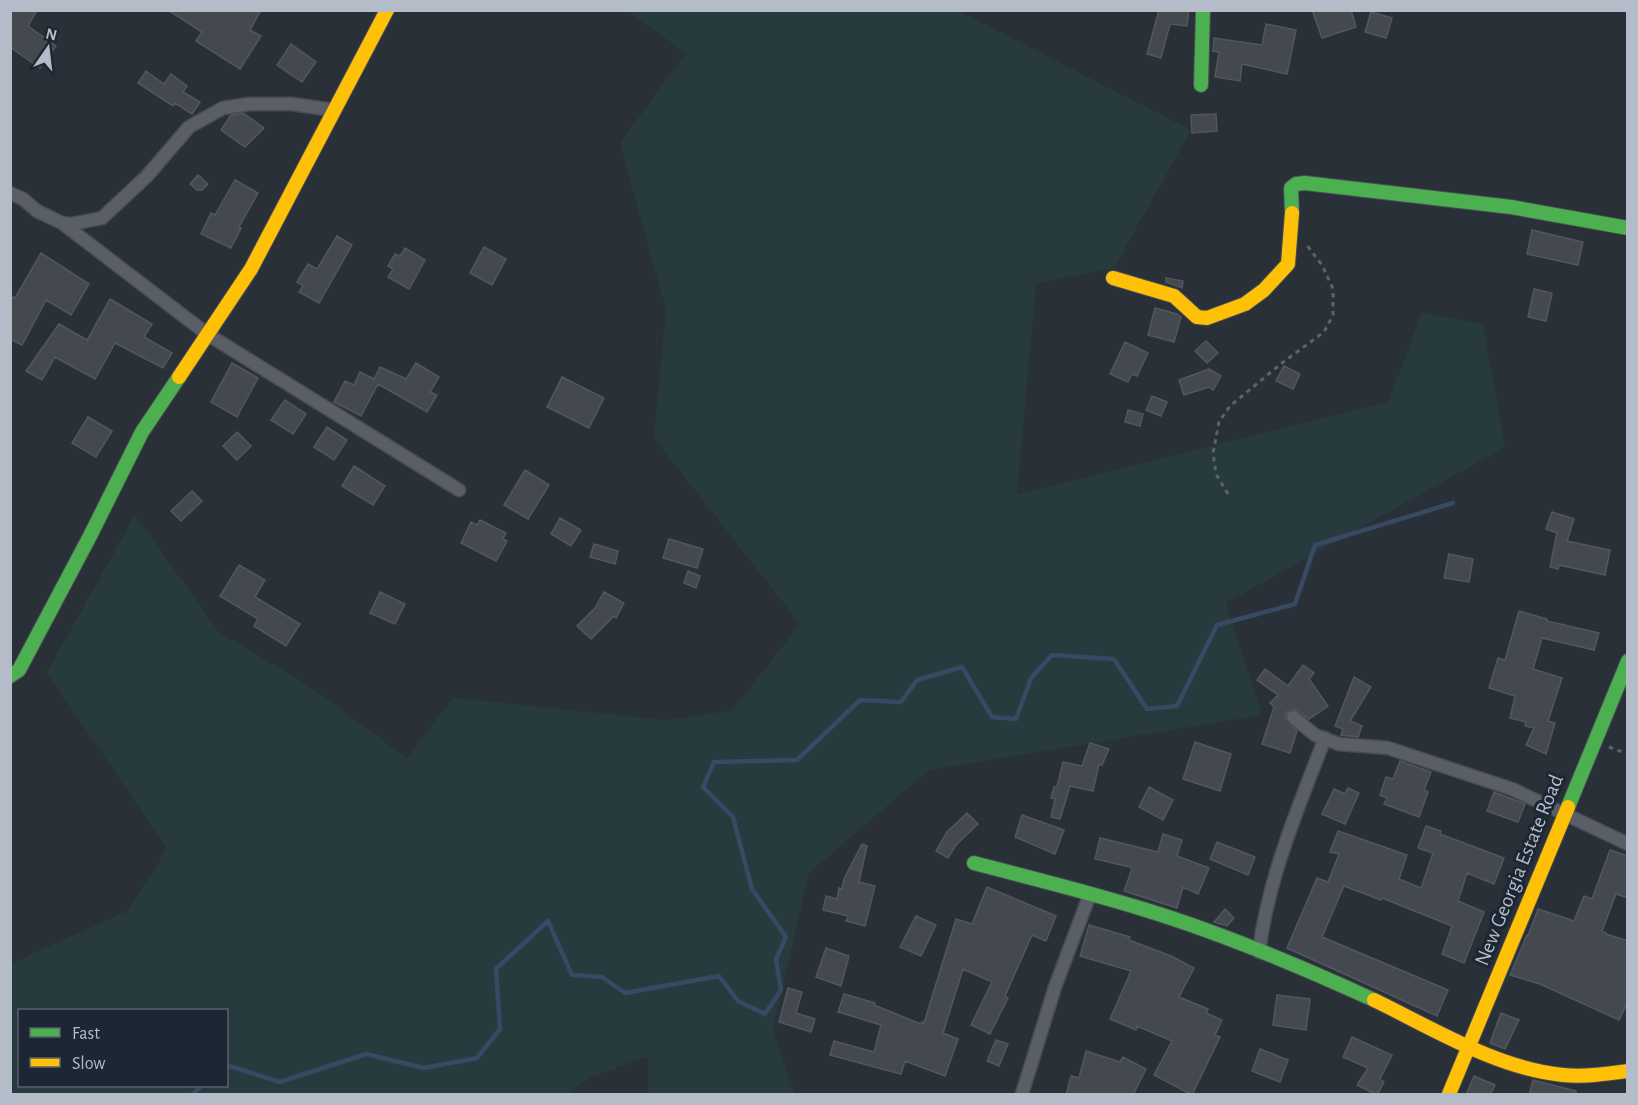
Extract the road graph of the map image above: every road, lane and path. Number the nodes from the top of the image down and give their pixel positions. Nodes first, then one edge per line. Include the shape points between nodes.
1 (387, 10) edge
2 (1203, 10) edge
3 (1201, 85) dead end
4 (333, 110) junction
5 (10, 193) edge
6 (62, 223) junction
7 (1292, 226) junction
8 (1628, 228) edge
9 (1113, 278) dead end
10 (207, 334) junction
11 (459, 490) dead end
12 (1228, 494) dead end
13 (1628, 661) edge
14 (10, 676) edge
15 (1293, 717) dead end
16 (1324, 738) junction
17 (1566, 814) junction
18 (1628, 844) edge
19 (974, 863) dead end
20 (1090, 894) junction
21 (1259, 952) junction
22 (1468, 1046) junction
23 (1628, 1071) edge
24 (1022, 1095) edge
25 (1449, 1095) edge

1 - 4 street
2 - 3 street
4 - 6 street via 292,104 223,108 189,127 147,176 102,218
4 - 10 street via 251,269
5 - 6 street
6 - 10 street
7 - 8 street via 1292,188 1305,183 1511,207
7 - 9 street via 1288,264 1281,274 1245,304 1214,316 1197,317 1174,296
7 - 12 path via 1322,265 1333,289 1333,315 1324,332 1230,406 1219,422 1213,453 1216,474
10 - 11 street
10 - 14 street via 142,432 19,670
13 - 17 street, New Georgia Estate Road
15 - 16 street
16 - 17 street via 1339,744 1388,748 1512,789
16 - 21 street via 1269,897
17 - 18 street
17 - 22 street, New Georgia Estate Road
19 - 20 street
20 - 21 street via 1157,913
20 - 24 street via 1055,987
21 - 22 street via 1364,995
22 - 23 street via 1516,1065 1556,1073 1586,1076
22 - 25 street, New Georgia Estate Road

